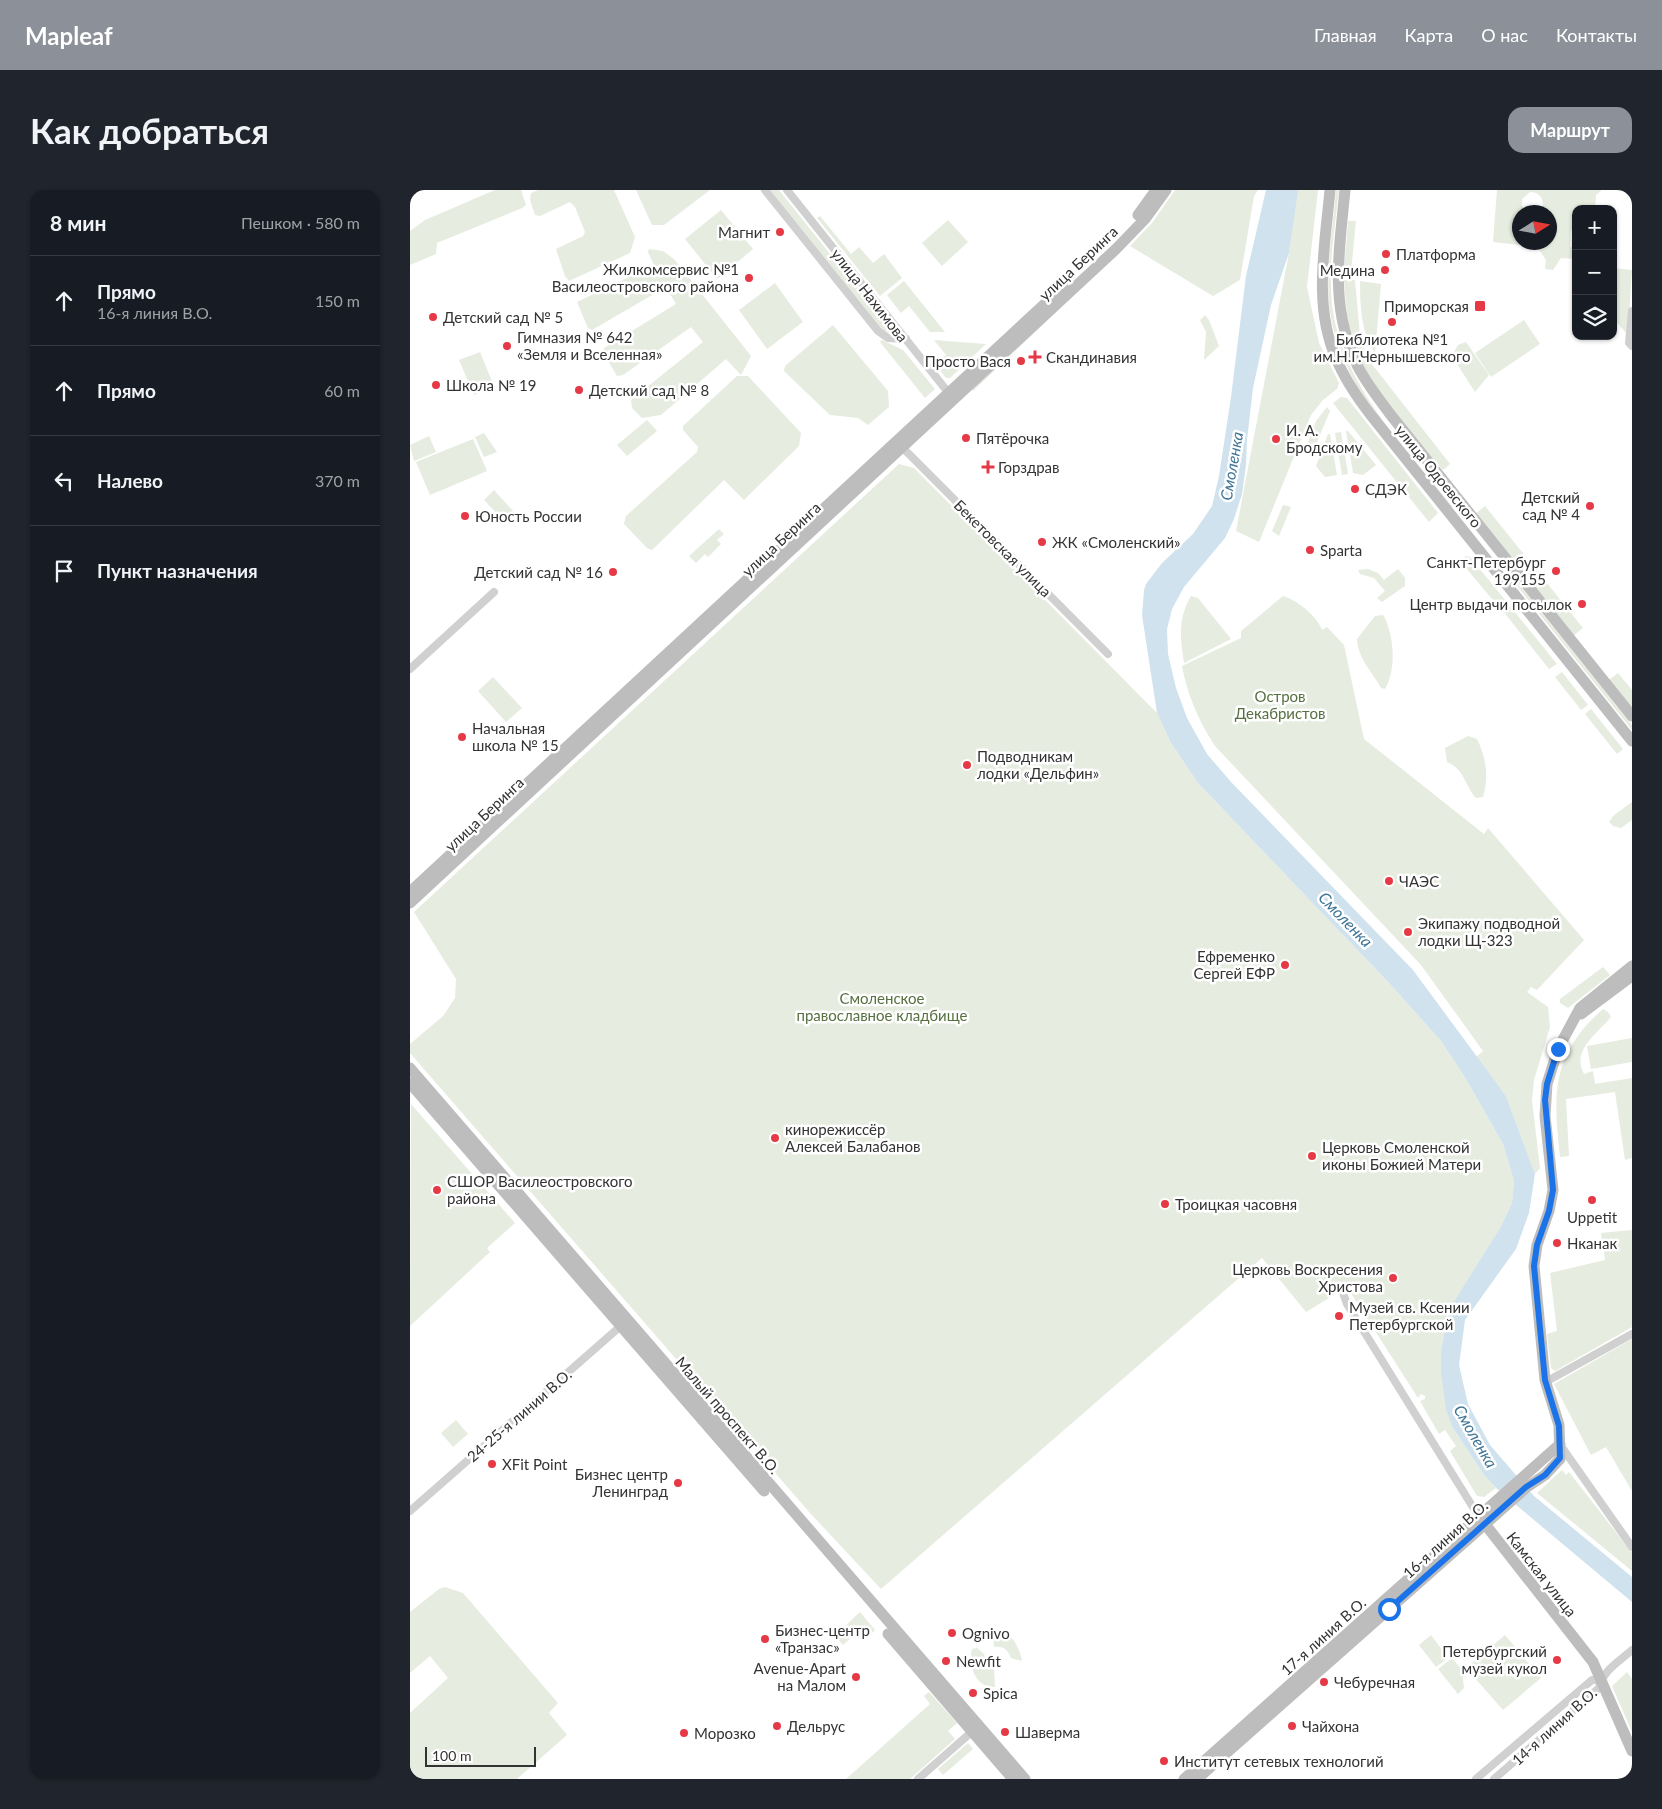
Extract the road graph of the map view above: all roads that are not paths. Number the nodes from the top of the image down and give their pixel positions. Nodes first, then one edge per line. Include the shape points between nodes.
1 (765, 190) edge
2 (787, 190) edge
3 (1156, 190) edge
4 (1166, 190) edge
5 (1330, 190) edge
6 (1345, 190) edge
7 (1632, 311) edge
8 (906, 339) junction
9 (1632, 346) edge
10 (951, 396) junction
11 (899, 445) junction
12 (1511, 564) junction
13 (1498, 574) junction
14 (494, 592) dead end
15 (1108, 654) dead end
16 (410, 669) edge
17 (1632, 716) edge
18 (1632, 742) edge
19 (410, 892) edge
20 (410, 903) edge
21 (1632, 966) edge
22 (1632, 976) edge
23 (1575, 1018) junction
24 (410, 1068) edge
25 (410, 1083) edge
26 (1342, 1290) dead end
27 (624, 1323) junction
28 (1632, 1334) edge
29 (1545, 1380) junction
30 (1560, 1444) junction
31 (410, 1511) edge
32 (1482, 1521) junction
33 (1632, 1546) edge
34 (1632, 1650) edge
35 (1601, 1680) junction
36 (975, 1728) junction
37 (1632, 1751) edge
38 (1484, 1772) junction
39 (918, 1779) edge
40 (1013, 1779) edge
41 (1025, 1779) edge
42 (1184, 1779) edge
43 (1197, 1779) edge
44 (1476, 1779) edge
45 (1492, 1779) edge

1 - 8 street via 878,331 888,338
2 - 8 street, улица Нахимова
3 - 10 street, улица Беринга via 1140,214
4 - 10 street, улица Беринга via 1136,229
5 - 13 street, улица Одоевского via 1322,295 1335,357 1370,414
6 - 12 street, улица Одоевского via 1337,293 1342,322 1359,368 1390,414
7 - 9 street via 1629,342
8 - 10 street, улица Нахимова
10 - 11 street, улица Беринга
11 - 15 street, Бекетовская улица
11 - 19 street, улица Беринга
11 - 20 street, улица Беринга
12 - 13 street
12 - 17 street, улица Одоевского
13 - 18 street, улица Одоевского
14 - 16 street
21 - 23 street via 1589,998
22 - 23 street
23 - 29 street via 1558,1049 1545,1100 1553,1190 1534,1266
24 - 27 street, Малый проспект В.О.
25 - 27 street, Малый проспект В.О.
26 - 32 street, Камская улица via 1347,1304
27 - 31 street, 24-25-я линии В.О.
27 - 36 street, Малый проспект В.О.
28 - 29 street
29 - 30 street via 1559,1426
30 - 32 street, 16-я линия В.О.
30 - 33 street
32 - 35 street, Камская улица via 1593,1662
32 - 42 street, 17-я линия В.О.
32 - 43 street, 16-я линия В.О.
34 - 35 street, 14-я линия В.О.
35 - 37 street, Камская улица
35 - 38 street via 1592,1680
35 - 45 street, 14-я линия В.О. via 1599,1688
36 - 39 street
36 - 40 street, Малый проспект В.О.
36 - 41 street, Малый проспект В.О.
38 - 44 street
38 - 45 street

